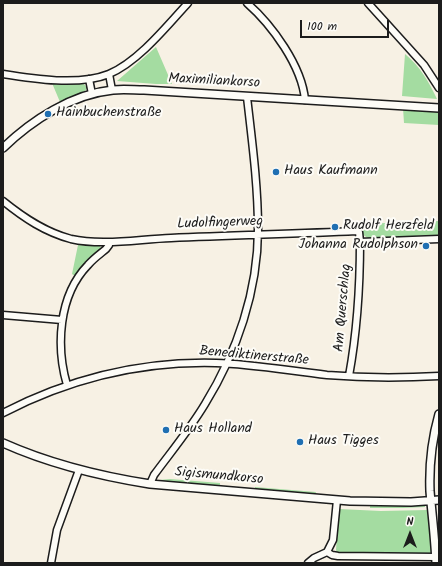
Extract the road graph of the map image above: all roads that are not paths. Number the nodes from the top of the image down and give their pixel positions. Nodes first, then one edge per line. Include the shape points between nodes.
1 (188, 3) edge
2 (247, 3) edge
3 (368, 3) edge
4 (3, 74) edge
5 (109, 74) junction
6 (93, 78) junction
7 (439, 88) edge
8 (112, 90) junction
9 (92, 94) junction
10 (247, 97) junction
11 (305, 100) junction
12 (439, 108) edge
13 (3, 148) edge
14 (3, 201) edge
15 (258, 235) junction
16 (439, 239) edge
17 (109, 242) junction
18 (360, 242) junction
19 (3, 315) edge
20 (62, 320) junction
21 (227, 364) junction
22 (349, 376) junction
23 (439, 376) edge
24 (67, 385) junction
25 (3, 413) edge
26 (439, 414) edge
27 (3, 443) edge
28 (79, 470) junction
29 (150, 484) junction
30 (337, 500) junction
31 (435, 500) edge
32 (327, 552) junction
33 (436, 560) edge
34 (51, 563) edge
35 (308, 563) edge

1 - 5 street via 144,50
2 - 11 street via 280,41 298,74
3 - 7 street via 424,65
4 - 6 street via 55,80
5 - 6 street
5 - 8 street
6 - 9 street
8 - 9 street, Maximiliankorso
8 - 10 street, Maximiliankorso
9 - 13 street, Maximiliankorso via 48,114
10 - 11 street, Maximiliankorso
10 - 15 street via 256,172
11 - 12 street, Maximiliankorso
14 - 17 street, Ludolfingerweg via 26,219 52,233 88,242
15 - 17 street, Ludolfingerweg
15 - 18 street, Ludolfingerweg via 356,231 360,235
15 - 21 street via 248,304
16 - 18 street
17 - 20 street via 106,249 79,276
18 - 22 street, Am Querschlag via 358,309
19 - 20 street
20 - 24 street via 60,351
21 - 22 street, Benediktinerstraße
21 - 24 street, Benediktinerstraße via 159,366 112,373
21 - 29 street via 204,406
22 - 23 street, Benediktinerstraße
24 - 25 street, Benediktinerstraße
26 - 31 street via 431,457
27 - 28 street, Sigismundkorso
28 - 29 street, Sigismundkorso
28 - 34 street via 57,530
29 - 30 street, Sigismundkorso
30 - 31 street, Sigismundkorso
30 - 32 street via 333,540
31 - 33 street
32 - 33 street via 338,556
32 - 35 street

